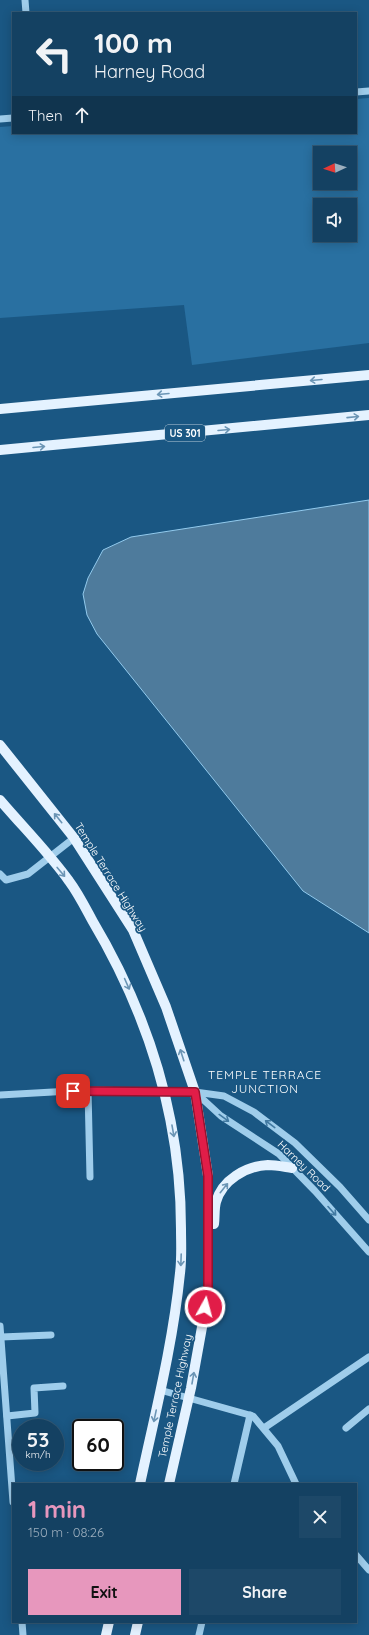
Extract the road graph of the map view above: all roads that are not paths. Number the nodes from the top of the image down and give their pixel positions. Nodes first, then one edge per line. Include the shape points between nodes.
1 (25, 0) edge
2 (26, 12) edge
3 (369, 91) edge
4 (357, 92) edge
5 (12, 118) edge
6 (0, 119) edge
7 (369, 375) edge
8 (0, 409) edge
9 (369, 415) edge
10 (0, 450) edge
11 (0, 745) edge
12 (0, 800) edge
13 (74, 838) junction
14 (49, 858) junction
15 (0, 874) edge
16 (88, 1090) junction
17 (195, 1092) junction
18 (165, 1093) junction
19 (0, 1095) edge
20 (292, 1168) junction
21 (90, 1177) dead end
22 (369, 1220) edge
23 (369, 1252) edge
24 (208, 1294) junction
25 (0, 1326) edge
26 (51, 1335) dead end
27 (1, 1337) edge
28 (369, 1357) edge
29 (64, 1386) dead end
30 (160, 1390) junction
31 (189, 1399) junction
32 (369, 1410) edge
33 (6, 1416) junction
34 (250, 1416) junction
35 (264, 1428) junction
36 (346, 1428) dead end
37 (140, 1483) edge
38 (169, 1483) edge
39 (234, 1483) edge
40 (296, 1483) edge
41 (12, 1490) edge
42 (357, 1556) edge
43 (369, 1570) edge
44 (22, 1623) edge
45 (109, 1623) edge
46 (138, 1623) edge
47 (202, 1623) edge
48 (23, 1635) edge
49 (106, 1635) edge
50 (135, 1635) edge
51 (199, 1635) edge

1 - 2 street
3 - 4 street
5 - 6 street
7 -> 8 main road
10 -> 9 main road, US 301
13 -> 11 main road, Temple Terrace Highway
12 - 14 main road, Temple Terrace Highway
13 - 14 street
17 -> 13 main road, Temple Terrace Highway via 166,1007 133,930
14 - 15 street via 28,874 6,880
14 -> 18 main road, Temple Terrace Highway via 70,882 126,983 148,1035
16 - 18 street, Harney Road
16 - 19 street, Harney Road
16 - 21 street
17 - 18 street, Harney Road
17 -> 20 street, Harney Road via 221,1116 278,1154
22 -> 17 street, Harney Road via 295,1143 254,1112 224,1096
17 - 24 main road, Temple Terrace Highway via 208,1176
18 -> 30 main road, Temple Terrace Highway via 179,1177 181,1253 171,1338
20 -> 23 street, Harney Road
24 -> 20 main road via 216,1203 221,1190 234,1176 248,1169 268,1165
31 -> 24 main road, Temple Terrace Highway
25 - 27 street
26 - 27 street
27 - 33 street
28 - 35 street
29 - 33 street via 34,1388 35,1413
30 - 31 street
30 -> 37 main road, Temple Terrace Highway
31 - 34 street
31 - 38 main road, Temple Terrace Highway
32 - 36 street
33 - 41 street
34 - 35 street
34 - 39 street
35 - 40 street via 278,1446
42 - 43 street
44 - 48 street
45 - 49 main road
46 - 50 main road
47 - 51 street

